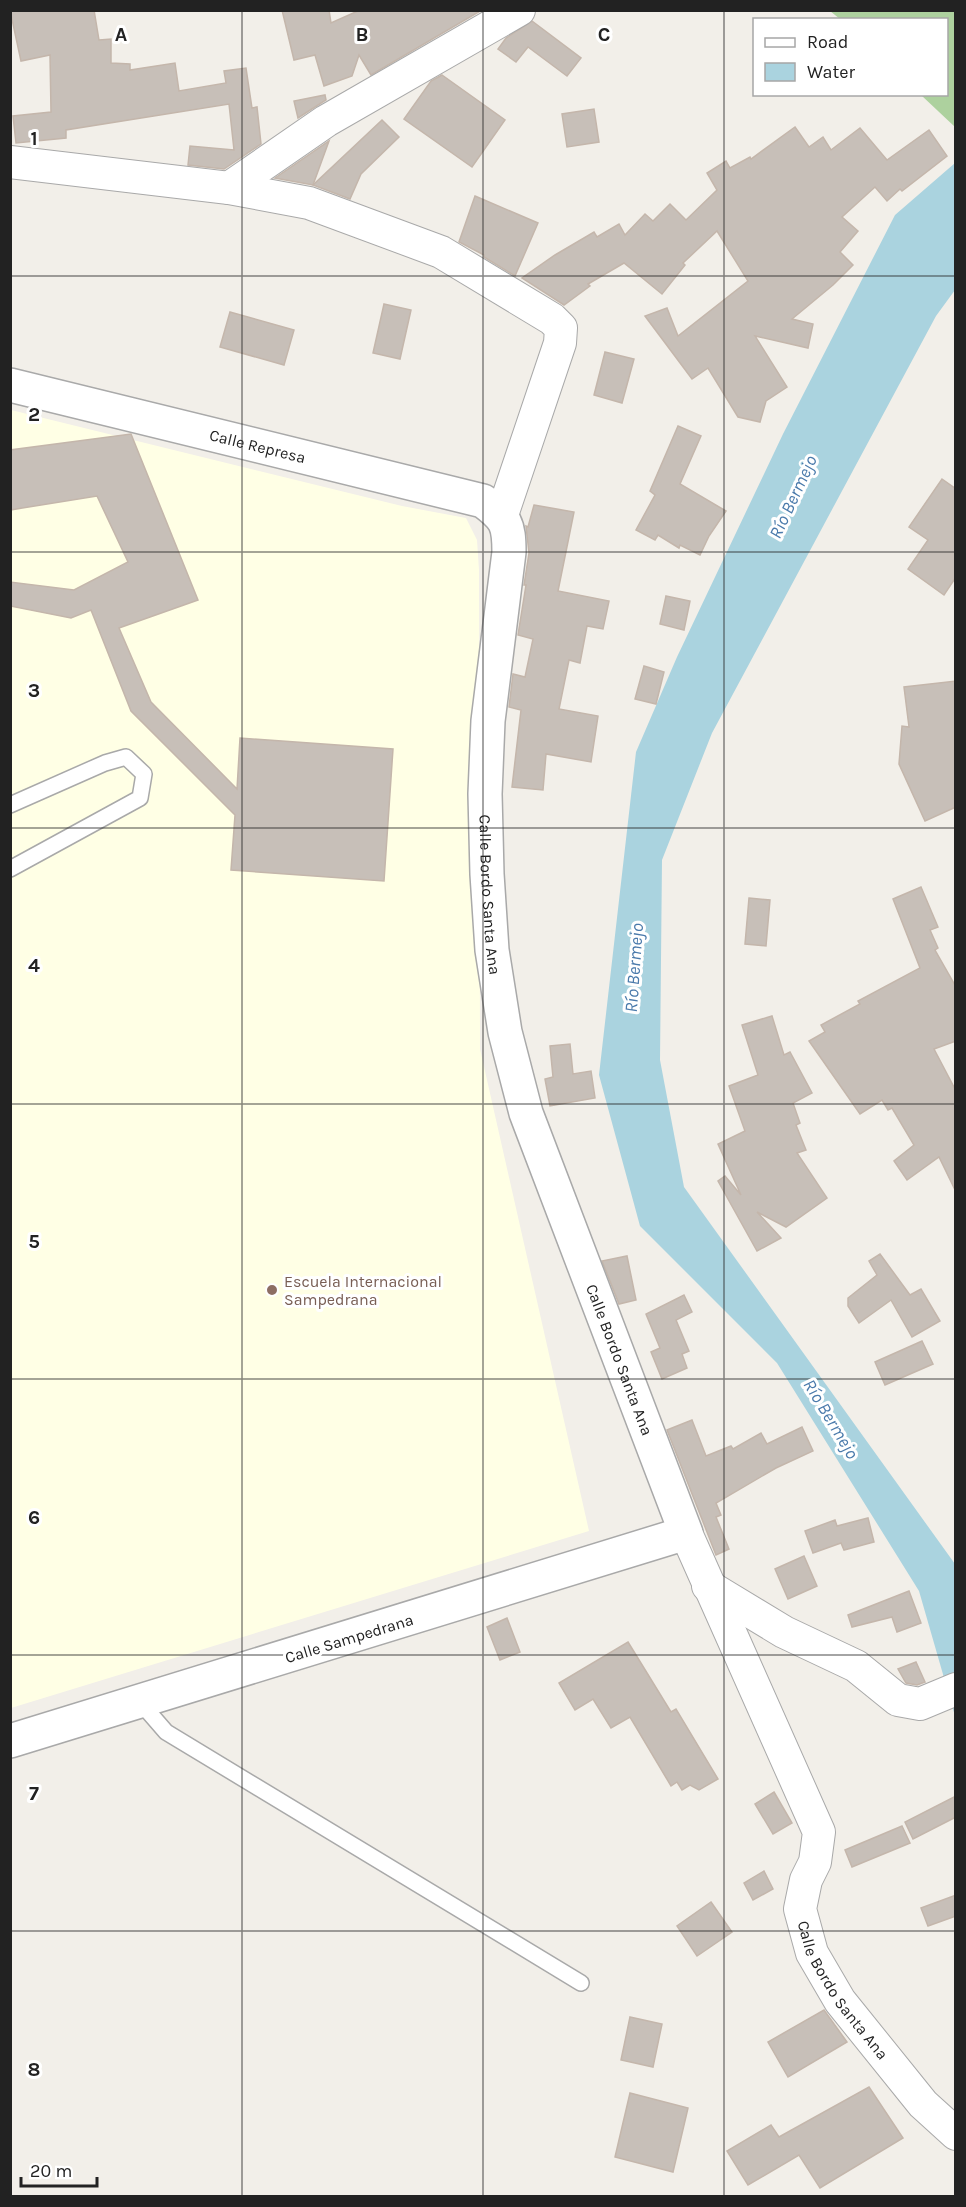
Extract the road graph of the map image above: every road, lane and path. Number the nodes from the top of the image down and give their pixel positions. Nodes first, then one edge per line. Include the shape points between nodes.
1 (519, 10) edge
2 (10, 162) edge
3 (229, 188) junction
4 (10, 385) edge
5 (502, 515) junction
6 (10, 805) edge
7 (10, 869) edge
8 (686, 1533) junction
9 (708, 1586) junction
10 (956, 1689) edge
11 (140, 1702) junction
12 (10, 1741) edge
13 (581, 1983) dead end
14 (956, 2134) edge

1 - 3 street via 326,121
2 - 3 street
3 - 5 street via 309,203 441,252 561,327 560,343
4 - 5 street, Calle Represa via 483,501
5 - 8 street, Calle Bordo Santa Ana via 509,531 509,552 488,721 485,794 492,950 505,1032 526,1113
6 - 7 lane via 126,757 144,774 140,798
8 - 9 street, Calle Bordo Santa Ana
8 - 11 street, Calle Sampedrana
9 - 10 street via 784,1632 856,1666 898,1700 920,1704
9 - 14 street, Calle Bordo Santa Ana via 819,1832 815,1862 806,1880 800,1910 812,1953 847,2009 923,2104
11 - 12 street, Calle Sampedrana
11 - 13 lane via 166,1732

